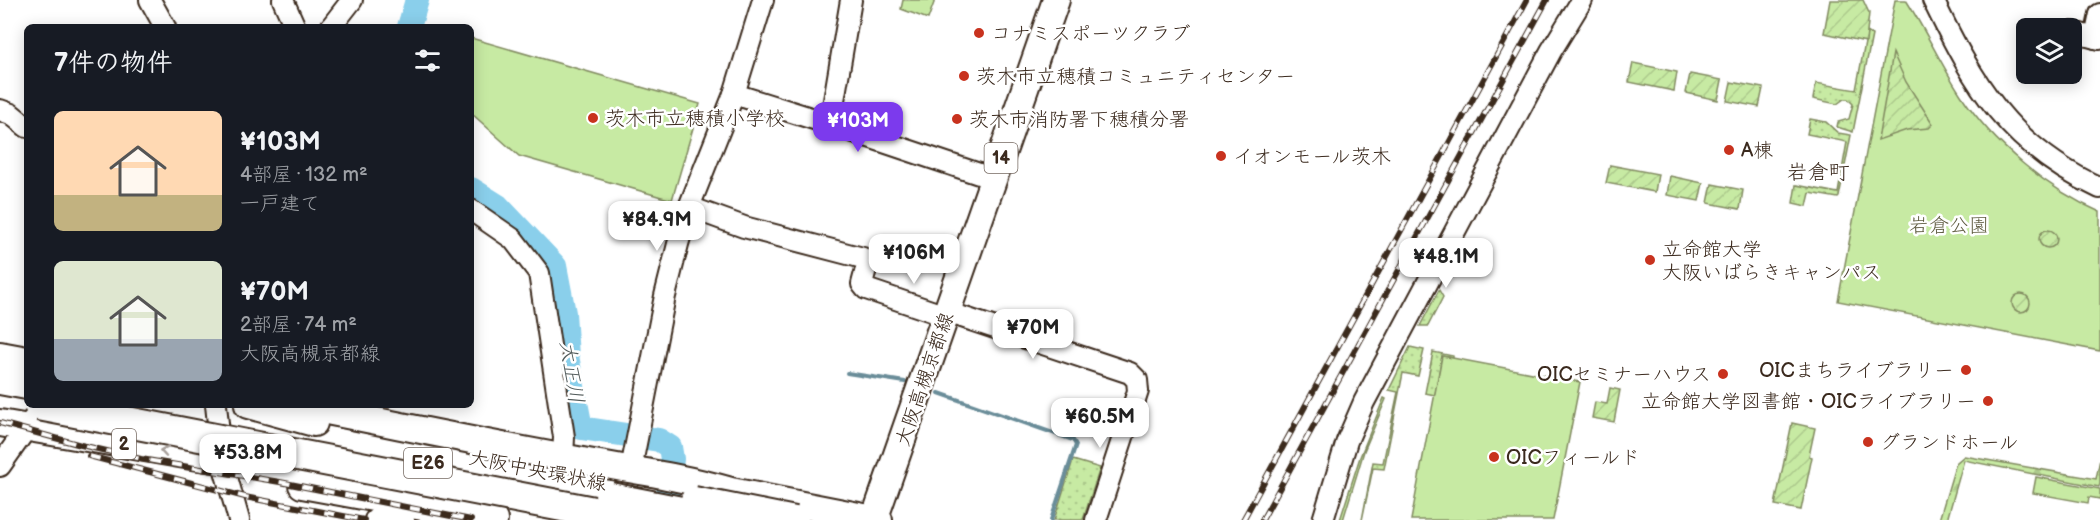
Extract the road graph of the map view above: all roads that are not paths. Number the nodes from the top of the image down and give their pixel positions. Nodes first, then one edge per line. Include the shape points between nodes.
1 (150, 0) edge
2 (283, 0) edge
3 (352, 0) edge
4 (763, 0) edge
5 (851, 0) edge
6 (1056, 0) edge
7 (1582, 0) edge
8 (1934, 0) edge
9 (2100, 14) edge
10 (163, 24) edge
11 (294, 24) edge
12 (333, 24) edge
13 (2082, 34) edge
14 (2097, 38) edge
15 (734, 94) junction
16 (0, 110) edge
17 (830, 124) junction
18 (24, 125) edge
19 (994, 179) junction
20 (2098, 184) edge
21 (689, 207) junction
22 (474, 212) edge
23 (947, 314) junction
24 (0, 355) edge
25 (24, 359) edge
26 (0, 379) edge
27 (24, 383) edge
28 (0, 397) edge
29 (24, 406) edge
30 (148, 408) edge
31 (216, 408) edge
32 (259, 408) edge
33 (311, 408) edge
34 (34, 410) edge
35 (0, 423) edge
36 (634, 448) junction
37 (563, 458) junction
38 (222, 460) junction
39 (0, 466) edge
40 (662, 481) junction
41 (708, 484) junction
42 (239, 520) edge
43 (375, 520) edge
44 (404, 520) edge
45 (494, 520) edge
46 (562, 520) edge
47 (635, 520) edge
48 (702, 520) edge
49 (722, 520) edge
50 (795, 520) edge
51 (876, 520) edge
52 (1096, 520) edge
53 (1323, 520) edge

1 - 10 street
2 - 11 street
3 - 12 street
4 - 15 street
5 - 17 street
6 - 19 main road, 大阪高槻京都線 / 14
7 - 53 street via 1364,402 1347,441
8 - 20 street via 1974,80 2003,117 2048,158
9 - 14 street
13 - 14 street
15 - 17 street
15 - 21 street
16 - 18 street
17 - 19 street
19 - 23 main road, 大阪高槻京都線 / 14
21 - 23 street via 744,227 863,258 867,265 862,284 866,289
21 - 36 street via 665,296
22 - 37 street via 513,239 539,273 564,436
23 - 51 main road, 大阪高槻京都線 / 14
23 - 52 street via 1130,373 1137,380 1138,392
24 - 25 main road
26 - 27 highway
28 - 29 highway, E26
30 - 49 highway, E26, bridge
31 - 38 street
32 - 40 main road, 大阪中央環状線 via 352,434
33 - 37 main road
34 - 35 main road, 2
38 -> 34 main road, 2 via 191,456
34 - 39 street
34 - 47 highway, E26, bridge
36 - 37 main road
36 - 40 main road
38 - 42 street
38 - 45 main road via 271,479
38 - 46 main road, 2 via 347,477
40 - 41 main road
40 - 50 main road, 大阪中央環状線, bridge
41 - 48 main road
41 - 51 main road
43 - 44 street via 382,515

